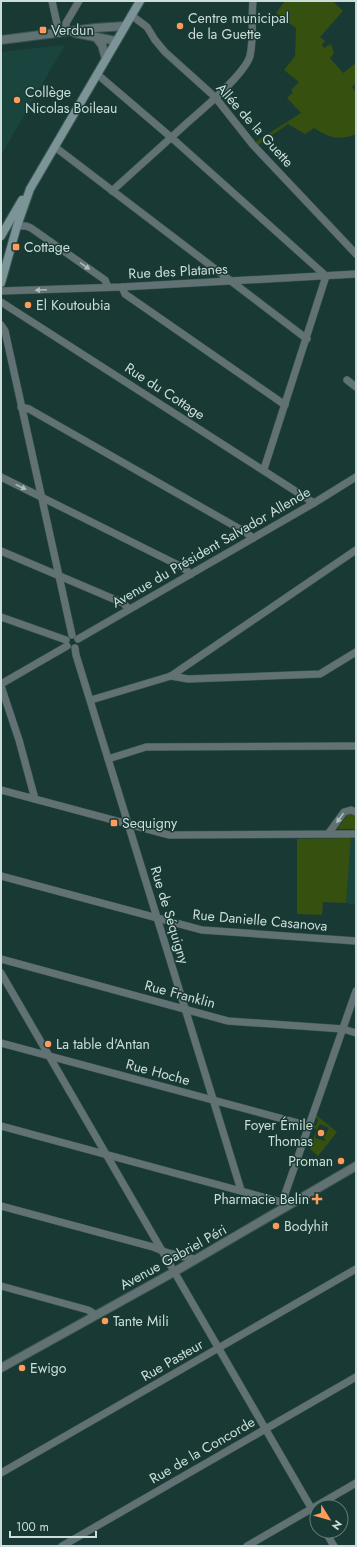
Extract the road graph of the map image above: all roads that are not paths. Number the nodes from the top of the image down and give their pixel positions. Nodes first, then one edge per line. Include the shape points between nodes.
1 (52, 1) edge
2 (79, 1) edge
3 (140, 1) edge
4 (253, 1) edge
5 (132, 15) junction
6 (125, 26) junction
7 (62, 32) junction
8 (96, 37) junction
9 (1, 40) edge
10 (116, 41) junction
11 (106, 59) junction
12 (97, 74) junction
13 (215, 98) junction
14 (171, 137) junction
15 (55, 147) junction
16 (30, 189) junction
17 (112, 191) junction
18 (17, 226) junction
19 (1, 236) edge
20 (356, 254) edge
21 (356, 274) edge
22 (326, 276) junction
23 (229, 281) junction
24 (1, 283) edge
25 (108, 287) junction
26 (122, 287) junction
27 (1, 291) edge
28 (1, 302) edge
29 (1, 326) edge
30 (306, 339) junction
31 (347, 380) dead end
32 (356, 387) edge
33 (285, 405) junction
34 (21, 407) junction
35 (264, 470) junction
36 (1, 477) edge
37 (356, 477) edge
38 (41, 496) junction
39 (314, 503) junction
40 (253, 538) junction
41 (356, 550) edge
42 (1, 551) edge
43 (192, 574) junction
44 (58, 576) junction
45 (129, 609) junction
46 (1, 617) edge
47 (71, 640) junction
48 (356, 652) edge
49 (171, 676) junction
50 (1, 685) edge
51 (91, 700) junction
52 (356, 746) edge
53 (108, 759) junction
54 (1, 790) edge
55 (35, 799) junction
56 (356, 812) edge
57 (128, 824) junction
58 (328, 834) junction
59 (356, 834) edge
60 (1, 876) edge
61 (158, 918) junction
62 (356, 941) edge
63 (1, 959) edge
64 (1, 973) edge
65 (356, 991) edge
66 (185, 1009) junction
67 (342, 1028) junction
68 (356, 1033) edge
69 (1, 1043) edge
70 (48, 1055) junction
71 (213, 1100) junction
72 (1, 1126) edge
73 (309, 1126) junction
74 (106, 1154) junction
75 (356, 1166) edge
76 (241, 1190) junction
77 (286, 1205) junction
78 (1, 1206) edge
79 (162, 1251) junction
80 (194, 1260) junction
81 (356, 1269) edge
82 (174, 1272) junction
83 (1, 1286) edge
84 (96, 1315) junction
85 (218, 1348) junction
86 (1, 1368) edge
87 (356, 1377) edge
88 (265, 1429) junction
89 (1, 1473) edge
90 (356, 1483) edge
91 (329, 1499) edge
92 (309, 1504) edge
93 (309, 1511) edge
94 (62, 1546) edge
95 (247, 1546) edge

1 - 7 street
2 - 7 street
3 - 5 main road
4 - 13 street via 250,56 243,69
5 - 6 main road
5 - 13 street, Allée de la Guette via 147,27 166,52
6 - 7 street
6 - 10 main road
7 - 8 street
7 - 9 street
8 - 10 street
8 - 11 street via 102,45
10 - 11 main road
11 - 12 main road
12 - 14 street
12 - 15 main road
13 - 14 street
13 - 20 street, Allée de la Guette via 253,145
14 - 17 street
14 - 22 street
15 - 16 main road
15 - 17 street
16 - 18 main road
16 - 19 main road
17 - 23 street
18 - 24 main road
18 -> 25 street via 30,228 105,280
21 - 22 street, Rue des Platanes
22 - 23 street, Rue des Platanes
22 - 30 street
23 - 26 street, Rue des Platanes
23 - 30 street
25 - 26 street, Rue des Platanes
25 -> 27 street, Rue des Platanes
26 - 33 street via 125,294
28 - 35 street, Rue du Cottage
29 - 34 street via 5,331
30 - 33 street
31 - 32 street
33 - 35 street
34 - 38 street
34 - 40 street via 29,409
35 - 39 street, Rue du Cottage
36 -> 38 street
37 - 39 street, Avenue du Président Salvador Allende
38 - 43 street
38 - 44 street
39 - 40 street, Avenue du Président Salvador Allende
40 - 43 street, Avenue du Président Salvador Allende
41 - 49 street
42 - 44 street
43 - 45 street, Avenue du Président Salvador Allende
44 - 45 street via 123,603
44 - 47 street
45 - 47 street, Avenue du Président Salvador Allende
46 - 47 street
47 - 50 street, Avenue du Président Salvador Allende
47 - 51 street, Rue de Séquigny via 71,648 75,648
48 - 49 street via 320,674 188,679
49 - 51 street
50 - 55 street
51 - 53 street, Rue de Séquigny
52 - 53 street via 146,747
53 - 57 street, Rue de Séquigny
54 - 55 street
55 - 57 street
56 -> 58 street via 344,812
57 - 58 street via 178,836
57 - 61 street, Rue de Séquigny
58 - 59 street
60 - 61 street, Rue Danielle Casanova
61 - 62 street, Rue Danielle Casanova via 202,930
61 - 66 street, Rue de Séquigny
63 - 66 street, Rue Franklin
64 - 70 street
65 - 67 street
66 - 67 street, Rue Franklin via 233,1022
66 - 71 street, Rue de Séquigny
67 - 68 street, Rue Franklin
67 - 73 street
69 - 70 street, Rue Hoche
70 - 71 street, Rue Hoche
70 - 74 street
71 - 73 street, Rue Hoche
71 - 76 street, Rue de Séquigny
72 - 74 street
73 - 77 street via 285,1194
74 - 76 street
74 - 79 street
75 - 77 street, Avenue Gabriel Péri
76 - 77 street
77 - 80 street, Avenue Gabriel Péri
78 - 79 street
79 - 80 street
79 - 82 street
80 - 82 street, Avenue Gabriel Péri
81 - 85 street, Rue Pasteur
82 - 84 street, Avenue Gabriel Péri
82 - 85 street
83 - 84 street via 88,1310
84 - 86 street, Avenue Gabriel Péri
85 - 88 street
85 - 89 street, Rue Pasteur
87 - 88 street, Rue de la Concorde
88 - 92 street
88 - 94 street, Rue de la Concorde
90 - 91 street
93 - 95 street

